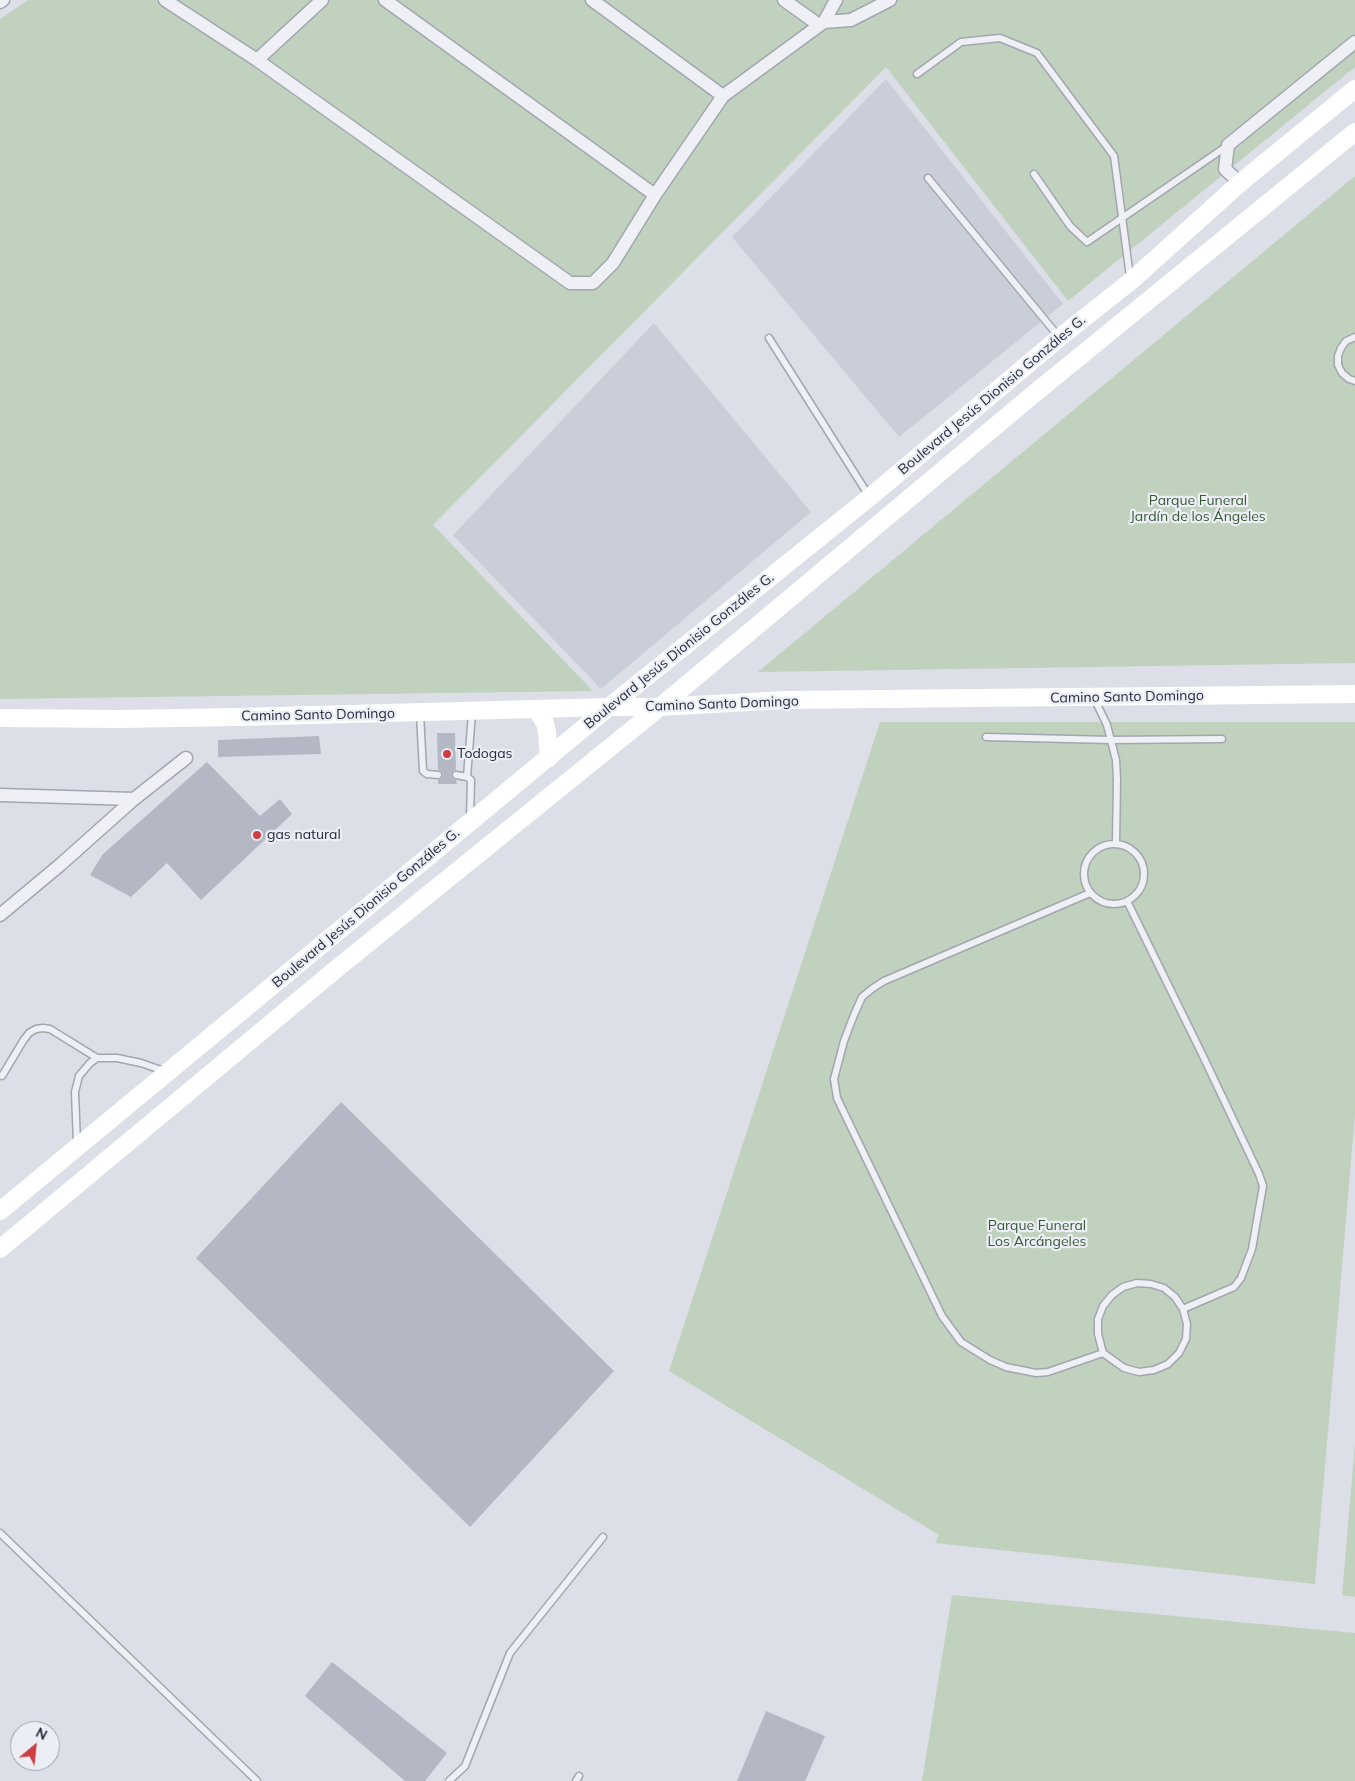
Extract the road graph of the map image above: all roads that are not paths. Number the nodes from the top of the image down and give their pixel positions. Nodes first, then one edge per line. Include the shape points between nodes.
1 (3, 0) edge
2 (165, 0) edge
3 (322, 0) edge
4 (385, 0) edge
5 (592, 0) edge
6 (784, 0) edge
7 (836, 0) edge
8 (890, 0) edge
9 (0, 2) edge
10 (822, 24) junction
11 (1355, 42) edge
12 (258, 60) junction
13 (917, 74) dead end
14 (1355, 89) edge
15 (724, 96) junction
16 (1355, 132) edge
17 (1228, 145) junction
18 (1034, 174) dead end
19 (928, 178) dead end
20 (1240, 183) junction
21 (655, 195) junction
22 (1123, 218) junction
23 (1131, 281) junction
24 (1355, 337) edge
25 (769, 338) dead end
26 (1059, 338) junction
27 (1355, 381) edge
28 (870, 497) junction
29 (1355, 694) edge
30 (1093, 697) junction
31 (609, 707) junction
32 (660, 707) junction
33 (536, 709) junction
34 (472, 711) junction
35 (420, 713) junction
36 (0, 718) edge
37 (986, 737) dead end
38 (1222, 739) dead end
39 (1111, 740) junction
40 (186, 758) dead end
41 (549, 758) junction
42 (438, 775) dead end
43 (456, 775) dead end
44 (468, 777) junction
45 (0, 795) edge
46 (134, 799) junction
47 (470, 823) junction
48 (1116, 843) junction
49 (1090, 894) junction
50 (1127, 901) junction
51 (0, 914) edge
52 (97, 1058) junction
53 (167, 1073) junction
54 (2, 1076) dead end
55 (77, 1147) junction
56 (0, 1210) edge
57 (0, 1249) edge
58 (1183, 1309) junction
59 (1103, 1353) junction
60 (0, 1533) edge
61 (602, 1536) dead end
62 (256, 1781) edge
63 (449, 1781) edge

1 - 9 street
2 - 12 street
3 - 12 street
4 - 21 street
5 - 15 street
6 - 10 street
7 - 10 street
8 - 10 street via 851,20
10 - 15 street
11 - 17 street
12 - 21 street via 570,283 593,283 613,263
13 - 22 lane via 961,42 1000,38 1037,53 1114,156
14 - 20 main road, Boulevard Jesús Dionisio Gonzáles G.
15 - 21 street
16 - 32 main road, Boulevard Jesús Dionisio Gonzáles G. via 1035,393
17 - 20 street via 1225,169
17 - 22 lane
18 - 22 lane via 1070,226 1087,242
19 - 26 lane
20 - 23 main road, Boulevard Jesús Dionisio Gonzáles G.
22 - 23 lane
23 - 26 main road, Boulevard Jesús Dionisio Gonzáles G.
24 - 27 lane via 1340,348 1338,365 1342,373
25 - 28 lane
26 - 28 main road, Boulevard Jesús Dionisio Gonzáles G.
28 - 31 main road, Boulevard Jesús Dionisio Gonzáles G.
29 - 30 main road, Camino Santo Domingo
30 - 32 main road, Camino Santo Domingo via 784,700
30 - 39 lane
31 - 32 main road, Camino Santo Domingo
31 - 33 main road, Camino Santo Domingo
31 - 41 main road, Boulevard Jesús Dionisio Gonzáles G.
32 - 57 main road, Boulevard Jesús Dionisio Gonzáles G. via 335,970
33 - 34 main road, Camino Santo Domingo
33 - 41 main road via 545,723
34 - 35 main road, Camino Santo Domingo
34 - 44 lane
35 - 36 main road, Camino Santo Domingo
35 - 42 lane via 423,771
37 - 39 lane
38 - 39 lane
39 - 48 lane via 1117,780
40 - 46 street
41 - 47 main road, Boulevard Jesús Dionisio Gonzáles G.
43 - 44 lane
44 - 47 lane via 471,783
45 - 46 street
46 - 51 street
47 - 53 main road, Boulevard Jesús Dionisio Gonzáles G.
48 - 49 lane via 1105,844 1089,855 1083,874
48 - 50 lane via 1134,851 1144,868 1141,888
49 - 50 lane via 1108,904
49 - 59 lane via 884,980 862,997 844,1041 834,1078 838,1098 942,1316 961,1342 1006,1367 1036,1373
50 - 58 lane via 1263,1186 1252,1249 1241,1278 1234,1287
52 - 53 lane via 126,1059
52 - 54 lane via 50,1029 43,1028 29,1033
52 - 55 lane via 79,1076 75,1101
53 - 55 main road, Boulevard Jesús Dionisio Gonzáles G.
55 - 56 main road, Boulevard Jesús Dionisio Gonzáles G.
58 - 59 lane via 1186,1339 1168,1364 1139,1372 1124,1368
58 - 59 lane via 1164,1288 1136,1283 1123,1287 1103,1306 1098,1320
60 - 62 lane
61 - 63 lane via 510,1653 466,1766

